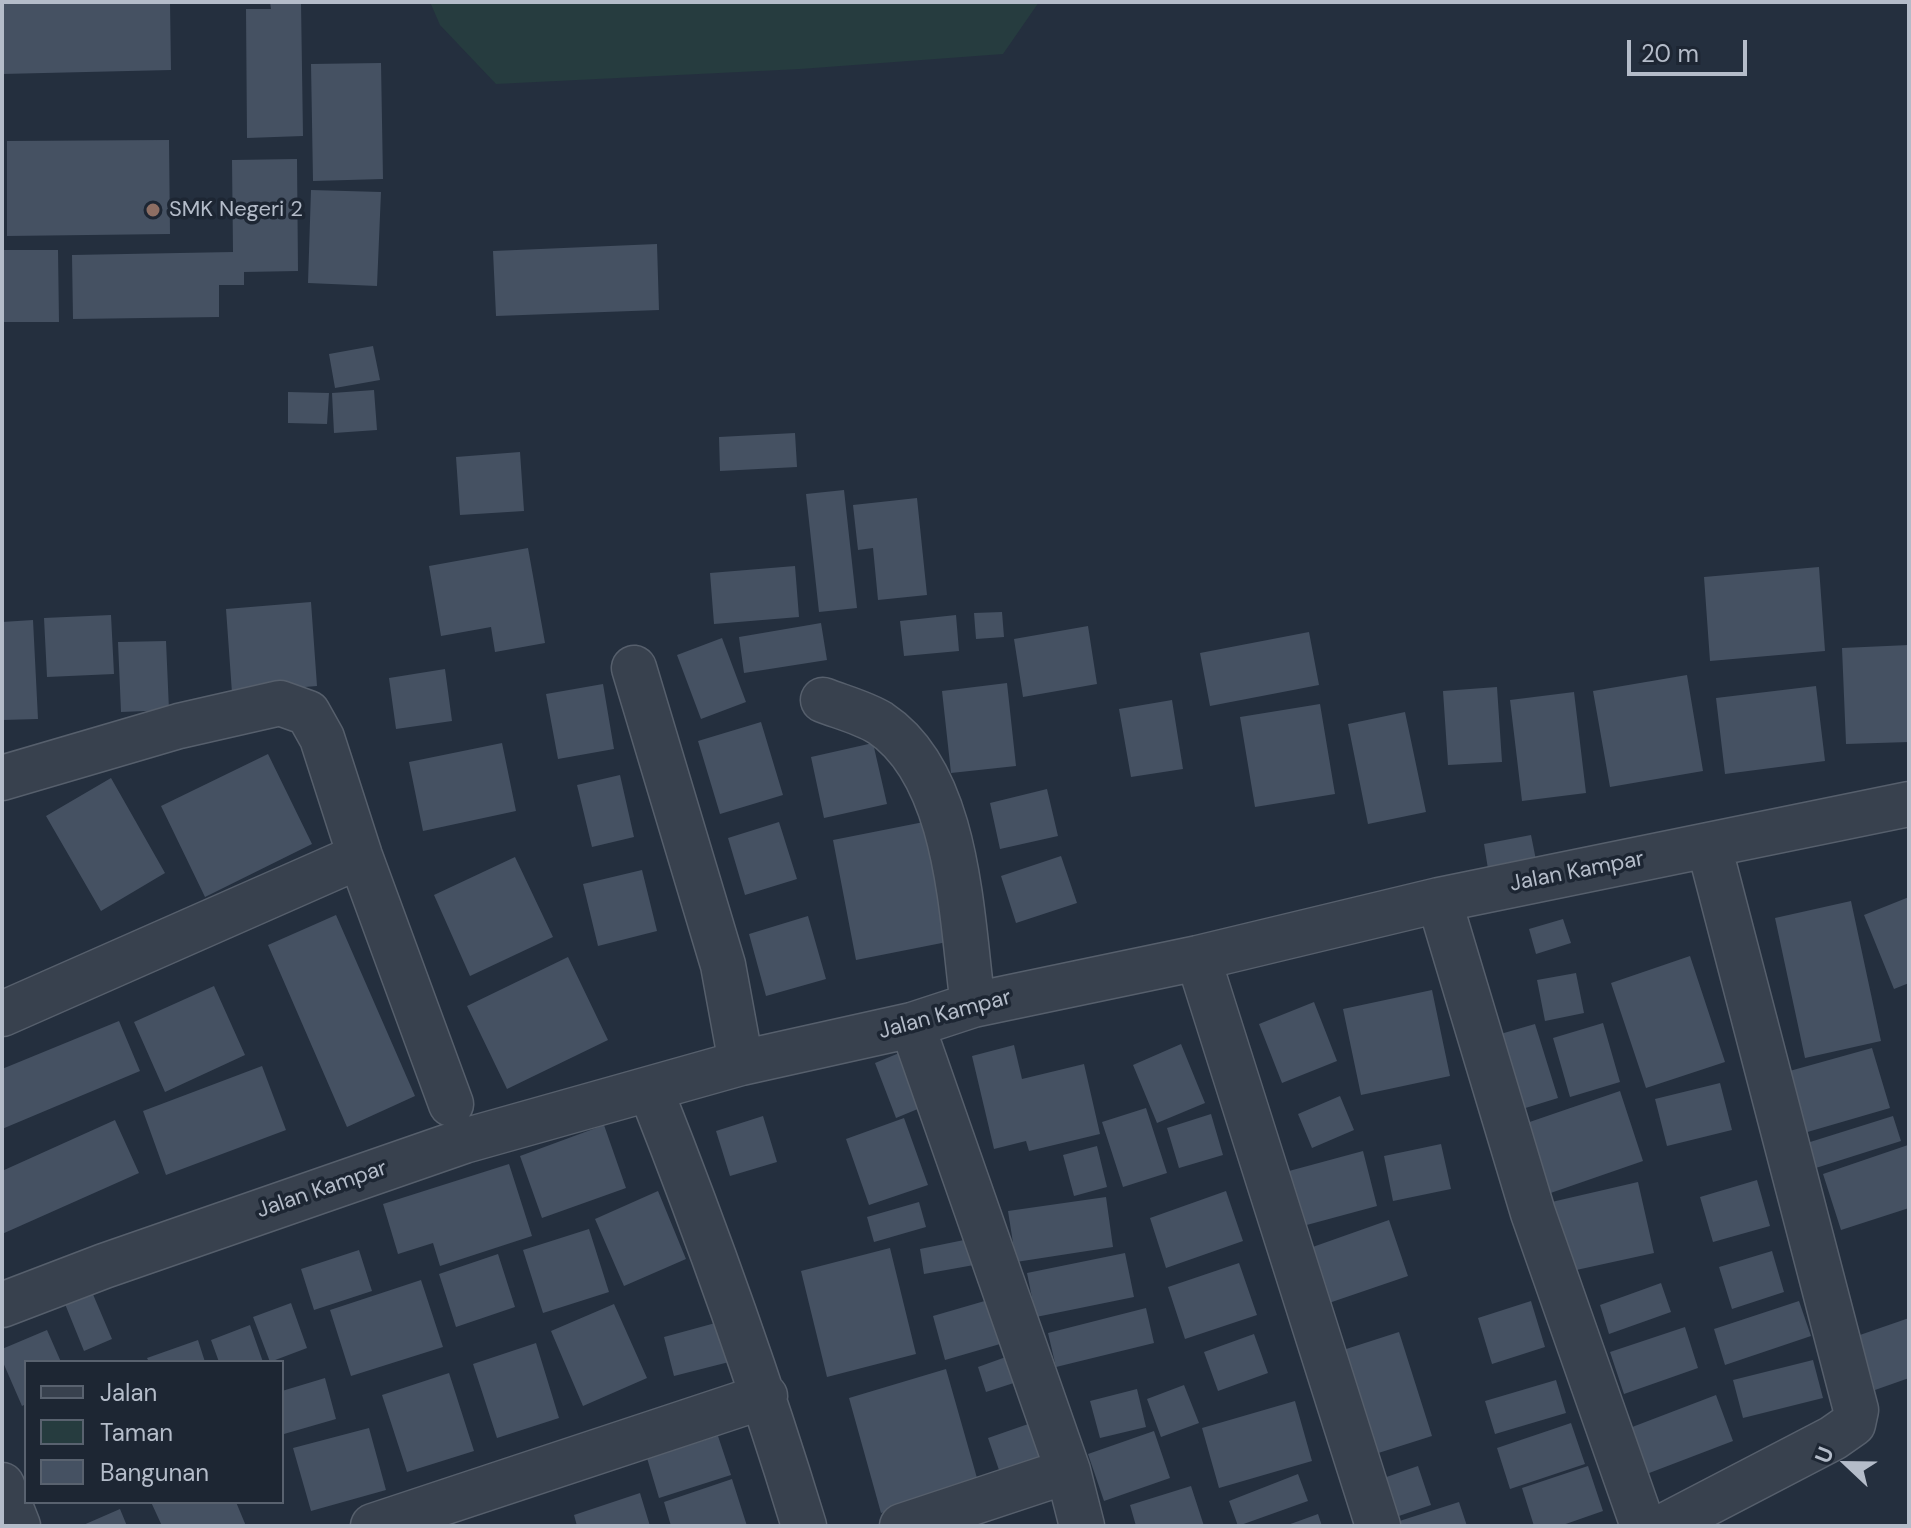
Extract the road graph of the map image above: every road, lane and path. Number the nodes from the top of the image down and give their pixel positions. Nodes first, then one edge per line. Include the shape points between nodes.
1 (634, 668) dead end
2 (823, 700) dead end
3 (2, 778) edge
4 (1909, 804) edge
5 (1709, 846) junction
6 (360, 856) junction
7 (1439, 900) junction
8 (1198, 958) junction
9 (973, 1005) junction
10 (2, 1014) edge
11 (912, 1025) junction
12 (741, 1063) junction
13 (650, 1089) junction
14 (451, 1104) dead end
15 (2, 1305) edge
16 (765, 1396) junction
17 (1068, 1471) junction
18 (2, 1485) edge
19 (18, 1526) edge
20 (373, 1526) edge
21 (804, 1526) edge
22 (902, 1526) edge
23 (1082, 1526) edge
24 (1378, 1526) edge
25 (1643, 1526) edge
26 (1664, 1526) edge

1 - 12 street via 723,965
2 - 9 street via 879,723 931,782 952,852
3 - 6 street via 179,726 280,703 308,713 322,738
4 - 5 street, Jalan Kampar
5 - 7 street, Jalan Kampar
5 - 26 street via 1856,1410 1853,1424 1833,1438
6 - 10 street
6 - 14 street
7 - 8 street, Jalan Kampar
7 - 25 street via 1533,1213
8 - 9 street, Jalan Kampar
8 - 24 street
9 - 11 street, Jalan Kampar
11 - 12 street, Jalan Kampar
11 - 17 street
12 - 13 street, Jalan Kampar
13 - 15 street, Jalan Kampar via 464,1141
13 - 16 street
16 - 20 street
16 - 21 street
17 - 22 street
17 - 23 street
18 - 19 street

